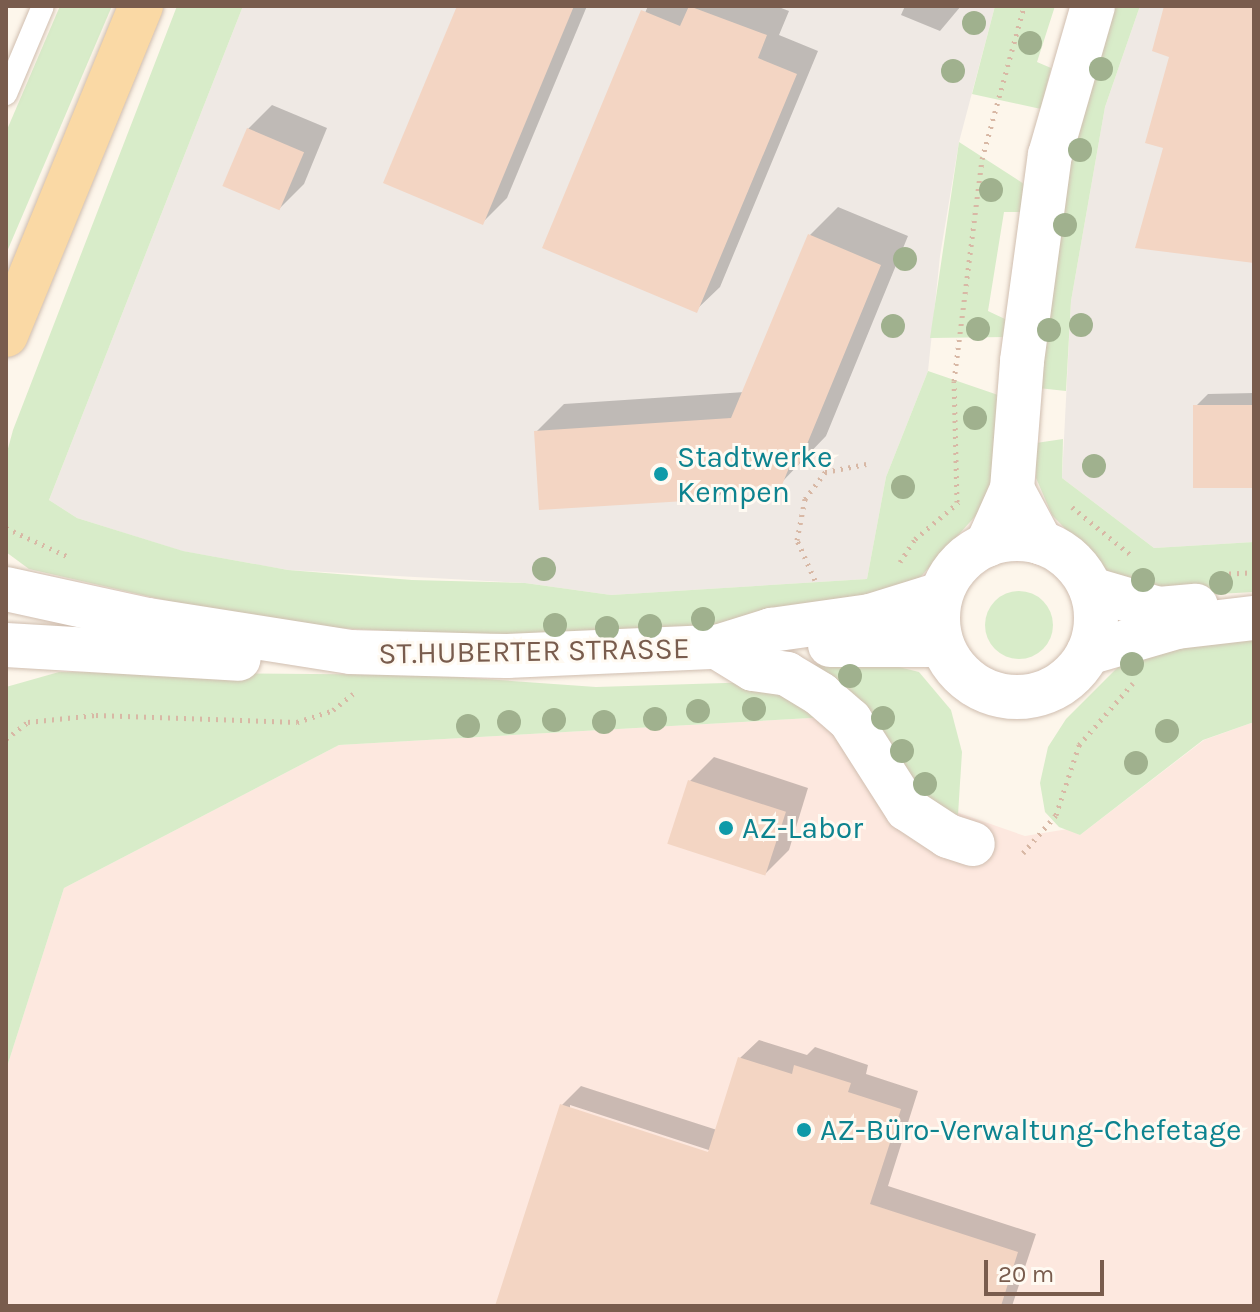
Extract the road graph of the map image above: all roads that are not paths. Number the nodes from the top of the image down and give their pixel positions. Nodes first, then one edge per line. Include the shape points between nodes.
1 (43, 6) edge
2 (141, 6) edge
3 (1093, 6) edge
4 (6, 94) edge
5 (8, 325) edge
6 (1012, 489) junction
7 (1041, 543) junction
8 (987, 545) junction
9 (6, 589) edge
10 (1091, 589) junction
11 (941, 594) junction
12 (1254, 605) edge
13 (1254, 618) edge
14 (733, 644) junction
15 (942, 645) junction
16 (16, 653) edge
17 (361, 653) junction
18 (1088, 653) junction
19 (973, 844) dead end

1 - 4 lane
2 - 5 main road
3 - 6 street via 1050,155 1022,361
6 - 7 street
6 - 8 street
7 - 8 street via 1014,539
7 - 10 street via 1062,553
8 - 11 street via 967,556
9 - 17 street, ST.HUBERTER STRASSE via 148,620
10 - 12 street via 1159,609
10 - 18 street via 1095,621
11 - 14 street, ST.HUBERTER STRASSE via 870,616 771,630
11 - 15 street
13 - 18 street via 1177,627
14 - 15 street, ST.HUBERTER STRASSE
14 - 17 street, ST.HUBERTER STRASSE via 507,656
14 - 19 street, ST.HUBERTER STRASSE via 753,669 787,674 820,694 850,720 907,809 948,836
15 - 18 street via 956,668 977,686 1016,697 1057,686
16 - 17 street, ST.HUBERTER STRASSE via 294,661

